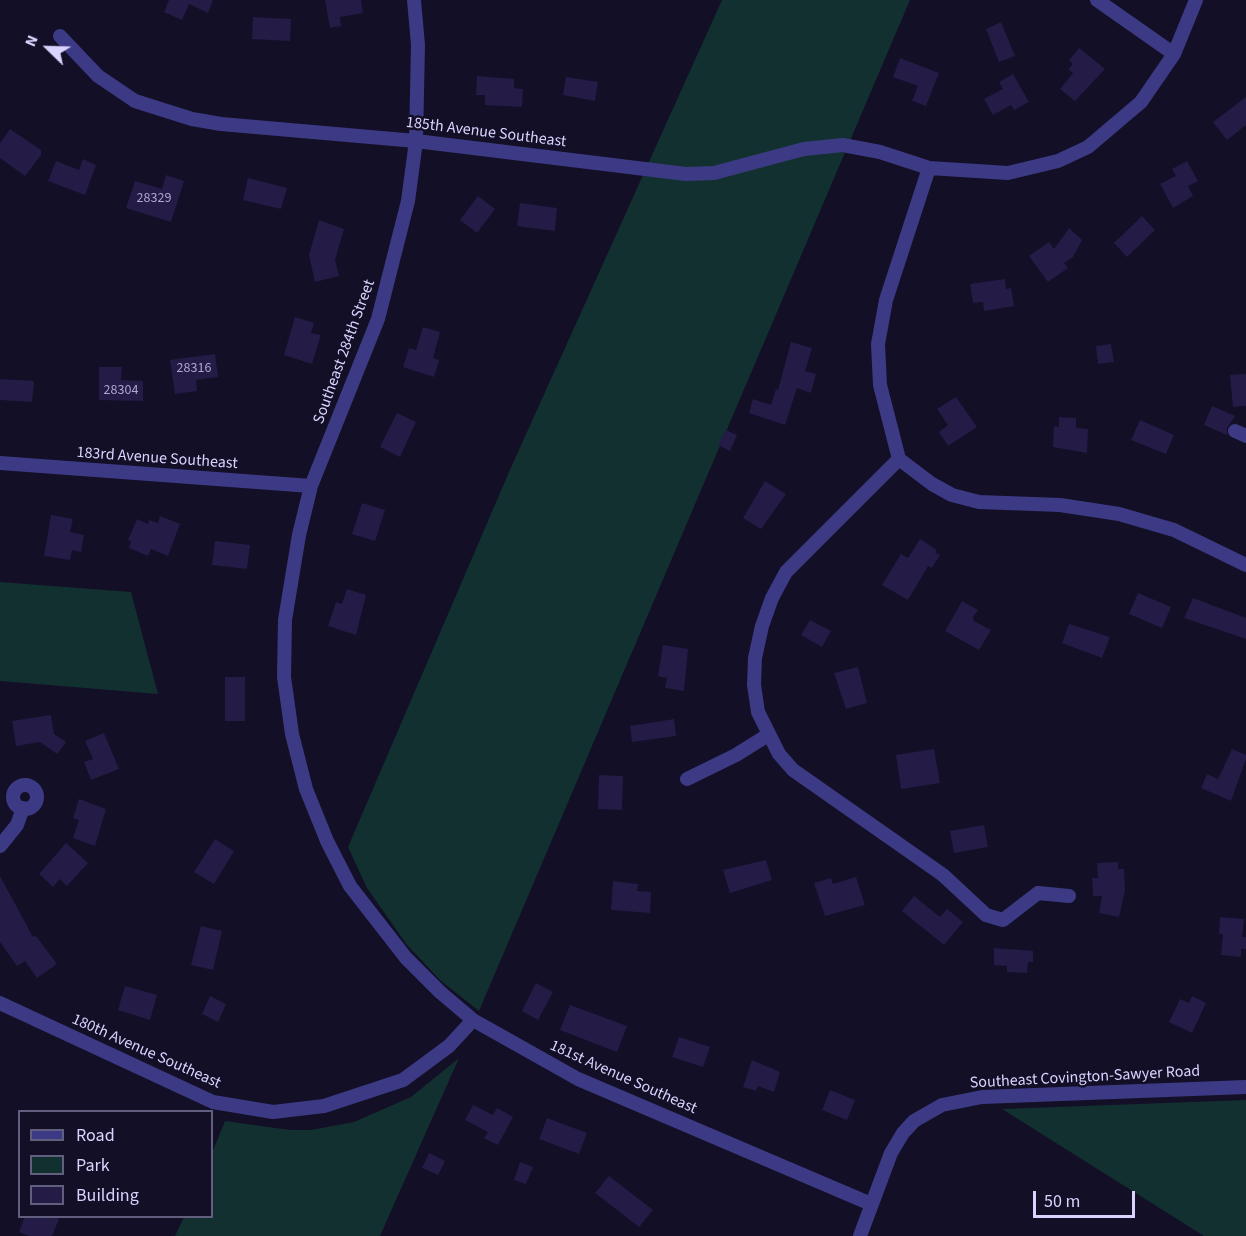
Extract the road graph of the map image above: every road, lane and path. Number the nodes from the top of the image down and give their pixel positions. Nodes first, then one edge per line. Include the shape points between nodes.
1 (414, 0) edge
2 (1097, 0) edge
3 (1196, 0) edge
4 (60, 36) dead end
5 (1174, 54) junction
6 (417, 141) junction
7 (929, 168) junction
8 (899, 459) junction
9 (0, 464) edge
10 (311, 486) junction
11 (1246, 565) edge
12 (284, 676) joint
13 (768, 735) junction
14 (687, 779) dead end
15 (23, 808) dead end
16 (0, 846) edge
17 (1069, 896) dead end
18 (0, 1003) edge
19 (473, 1020) junction
20 (1246, 1087) edge
21 (871, 1204) junction
22 (860, 1236) edge

1 - 6 street, Southeast 284th Street via 418,45
2 - 5 street
3 - 5 street, 185th Avenue Southeast
4 - 6 street, 185th Avenue Southeast via 98,76 135,101 157,109 221,124
5 - 7 street, 185th Avenue Southeast via 1141,102 1088,147 1058,161 1008,173
6 - 7 street, 185th Avenue Southeast via 686,174 714,173 804,149 843,145 871,149
6 - 10 street, Southeast 284th Street via 404,222 378,320
7 - 8 street via 886,300 878,344 880,385
8 - 11 street via 952,495 980,502 1060,505 1119,514 1174,530
8 - 13 street via 786,572 772,598 755,658 754,685 758,712
9 - 10 street, 183rd Avenue Southeast
10 - 12 street, Southeast 284th Street via 285,620
12 - 19 street, 181st Avenue Southeast via 292,734 306,789 350,886 406,958
13 - 14 street
13 - 17 street via 793,770 943,875 986,915 1003,920 1038,893
15 - 16 street via 17,825
18 - 19 street, 180th Avenue Southeast via 213,1102 273,1112 324,1106 403,1080 449,1046
19 - 21 street, 181st Avenue Southeast via 578,1079
20 - 21 street, Southeast Covington-Sawyer Road via 982,1097 942,1105 914,1121 903,1133
21 - 22 street, Southeast Covington-Sawyer Road

